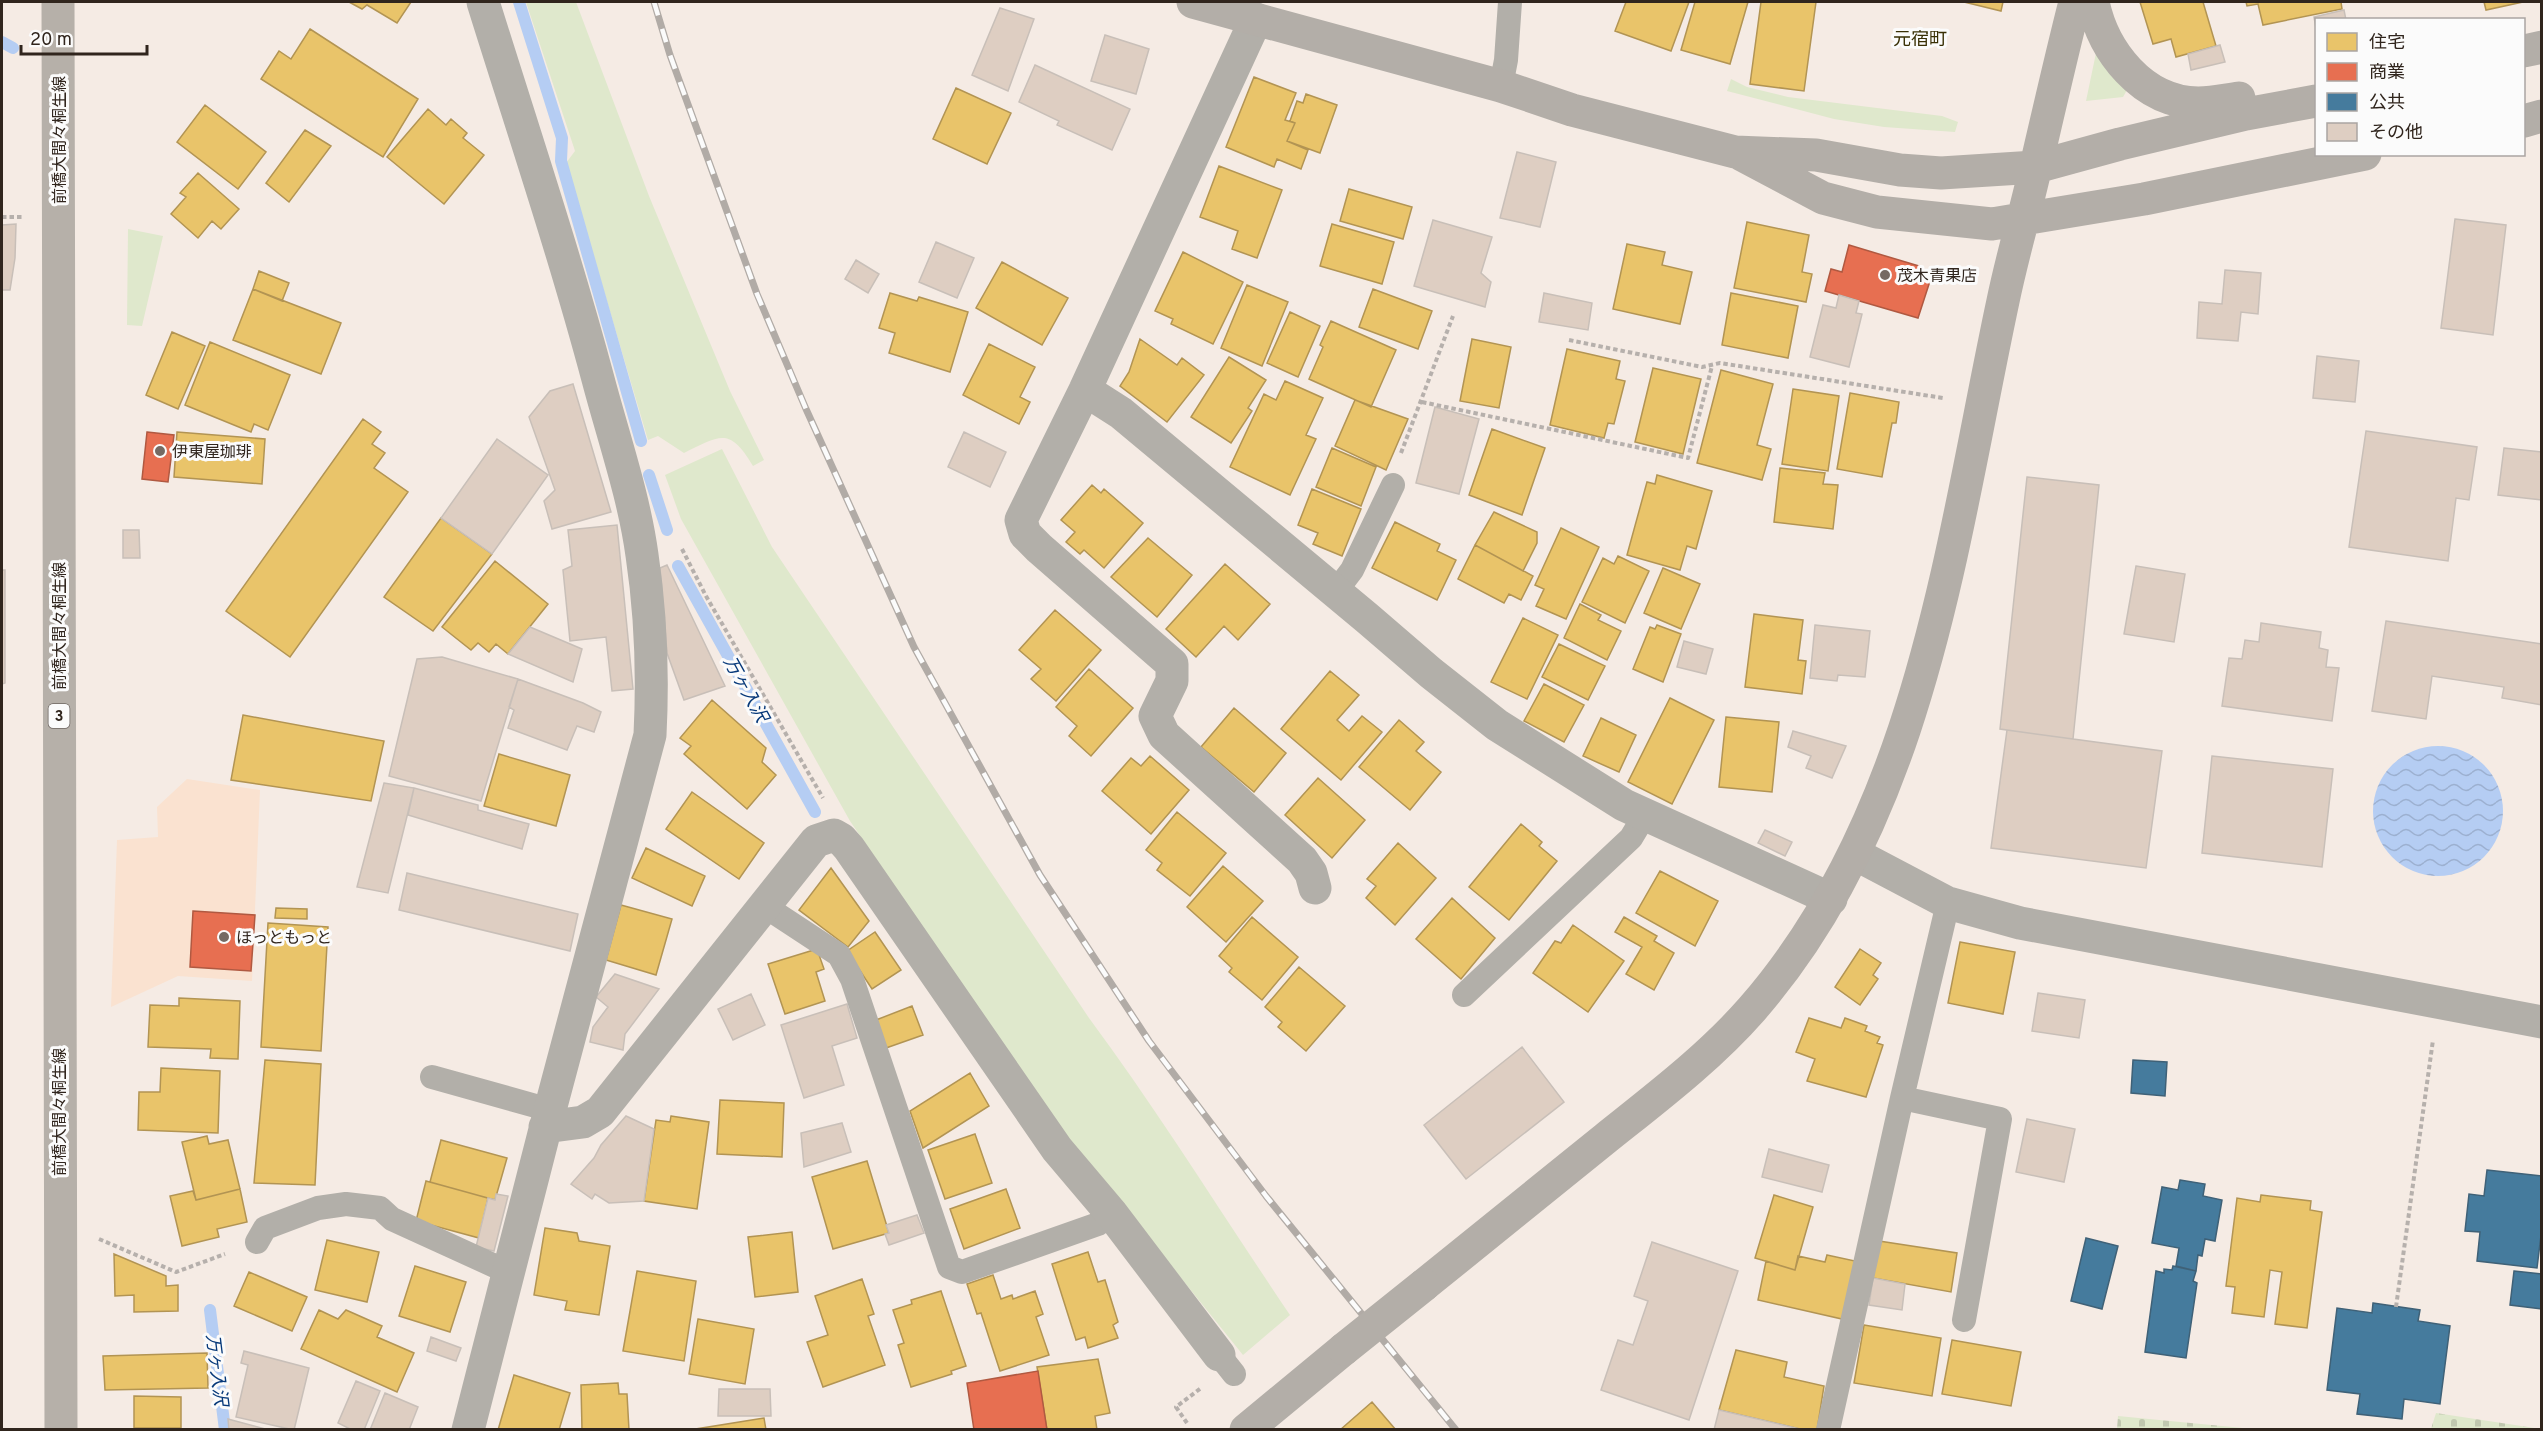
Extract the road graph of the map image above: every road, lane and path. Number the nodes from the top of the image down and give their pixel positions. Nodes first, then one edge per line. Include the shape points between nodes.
1 (58, 2) edge
2 (483, 2) edge
3 (1193, 2) edge
4 (1510, 2) edge
5 (2075, 2) edge
6 (2093, 2) edge
7 (1260, 10) edge
8 (2541, 47) edge
9 (2525, 51) edge
10 (2315, 82) edge
11 (1501, 86) junction
12 (2315, 101) edge
13 (2541, 116) edge
14 (2525, 120) edge
15 (1735, 152) junction
16 (2355, 156) edge
17 (2036, 167) junction
18 (2023, 220) junction
19 (1453, 316) dead end
20 (1569, 340) dead end
21 (1712, 366) junction
22 (1085, 390) junction
23 (1942, 398) dead end
24 (1422, 402) junction
25 (1393, 485) joint
26 (679, 544) dead end
27 (1336, 591) junction
28 (1646, 813) junction
29 (834, 835) junction
30 (1855, 854) junction
31 (1315, 888) dead end
32 (1831, 899) junction
33 (1948, 903) junction
34 (763, 905) junction
35 (1464, 995) dead end
36 (2541, 1022) edge
37 (2431, 1055) dead end
38 (432, 1077) dead end
39 (1902, 1098) junction
40 (547, 1118) junction
41 (1112, 1214) junction
42 (92, 1236) dead end
43 (257, 1242) joint
44 (508, 1272) junction
45 (2396, 1307) dead end
46 (1964, 1320) dead end
47 (1221, 1371) joint
48 (1187, 1423) dead end
49 (61, 1430) edge
50 (468, 1430) edge
51 (1246, 1430) edge
52 (1828, 1430) edge

1 - 49 main road, 前橋大間々桐生線 / 3
2 - 40 street via 601,391 642,553 650,621 650,735
3 - 7 street
4 - 11 lane
5 - 17 street
6 - 10 street via 2104,39 2123,65 2144,84 2180,101 2215,102
7 - 11 street
7 - 22 street
8 - 9 street
11 - 15 street via 1572,110
12 - 17 street via 2246,114
13 - 14 street
15 - 17 street via 1816,155 1941,173
15 - 18 street via 1823,198 1877,212 1992,224
16 - 18 street
17 - 18 street
18 - 30 street via 1924,664 1882,791
19 - 24 path
20 - 21 path
21 - 23 path via 1720,363
21 - 24 path via 1688,458
22 - 27 street via 1121,413
22 - 31 street via 1026,507 1022,520 1025,534 1172,664 1172,681 1155,716 1164,735 1302,860
24 - 25 path via 1392,476
25 - 27 lane via 1353,570
26 - 29 path via 830,810
27 - 28 street via 1497,725 1624,805
28 - 32 street
28 - 35 lane via 1631,838
29 - 34 street via 816,841
29 - 41 street via 842,839 1057,1149
30 - 32 street
30 - 33 street
32 - 51 street, bridge via 1781,972 1712,1050
33 - 36 street via 2020,923
33 - 39 lane
34 - 40 street via 600,1112 583,1122
34 - 41 lane via 839,955 852,979 949,1268 962,1272 1098,1224
37 - 45 path
38 - 40 lane
39 - 46 lane via 2000,1119
39 - 52 lane
40 - 44 street
41 - 47 street
42 - 43 path via 176,1272
43 - 44 lane via 265,1228 318,1208 346,1204 380,1208 392,1219
44 - 50 street
47 - 48 path via 1176,1407

